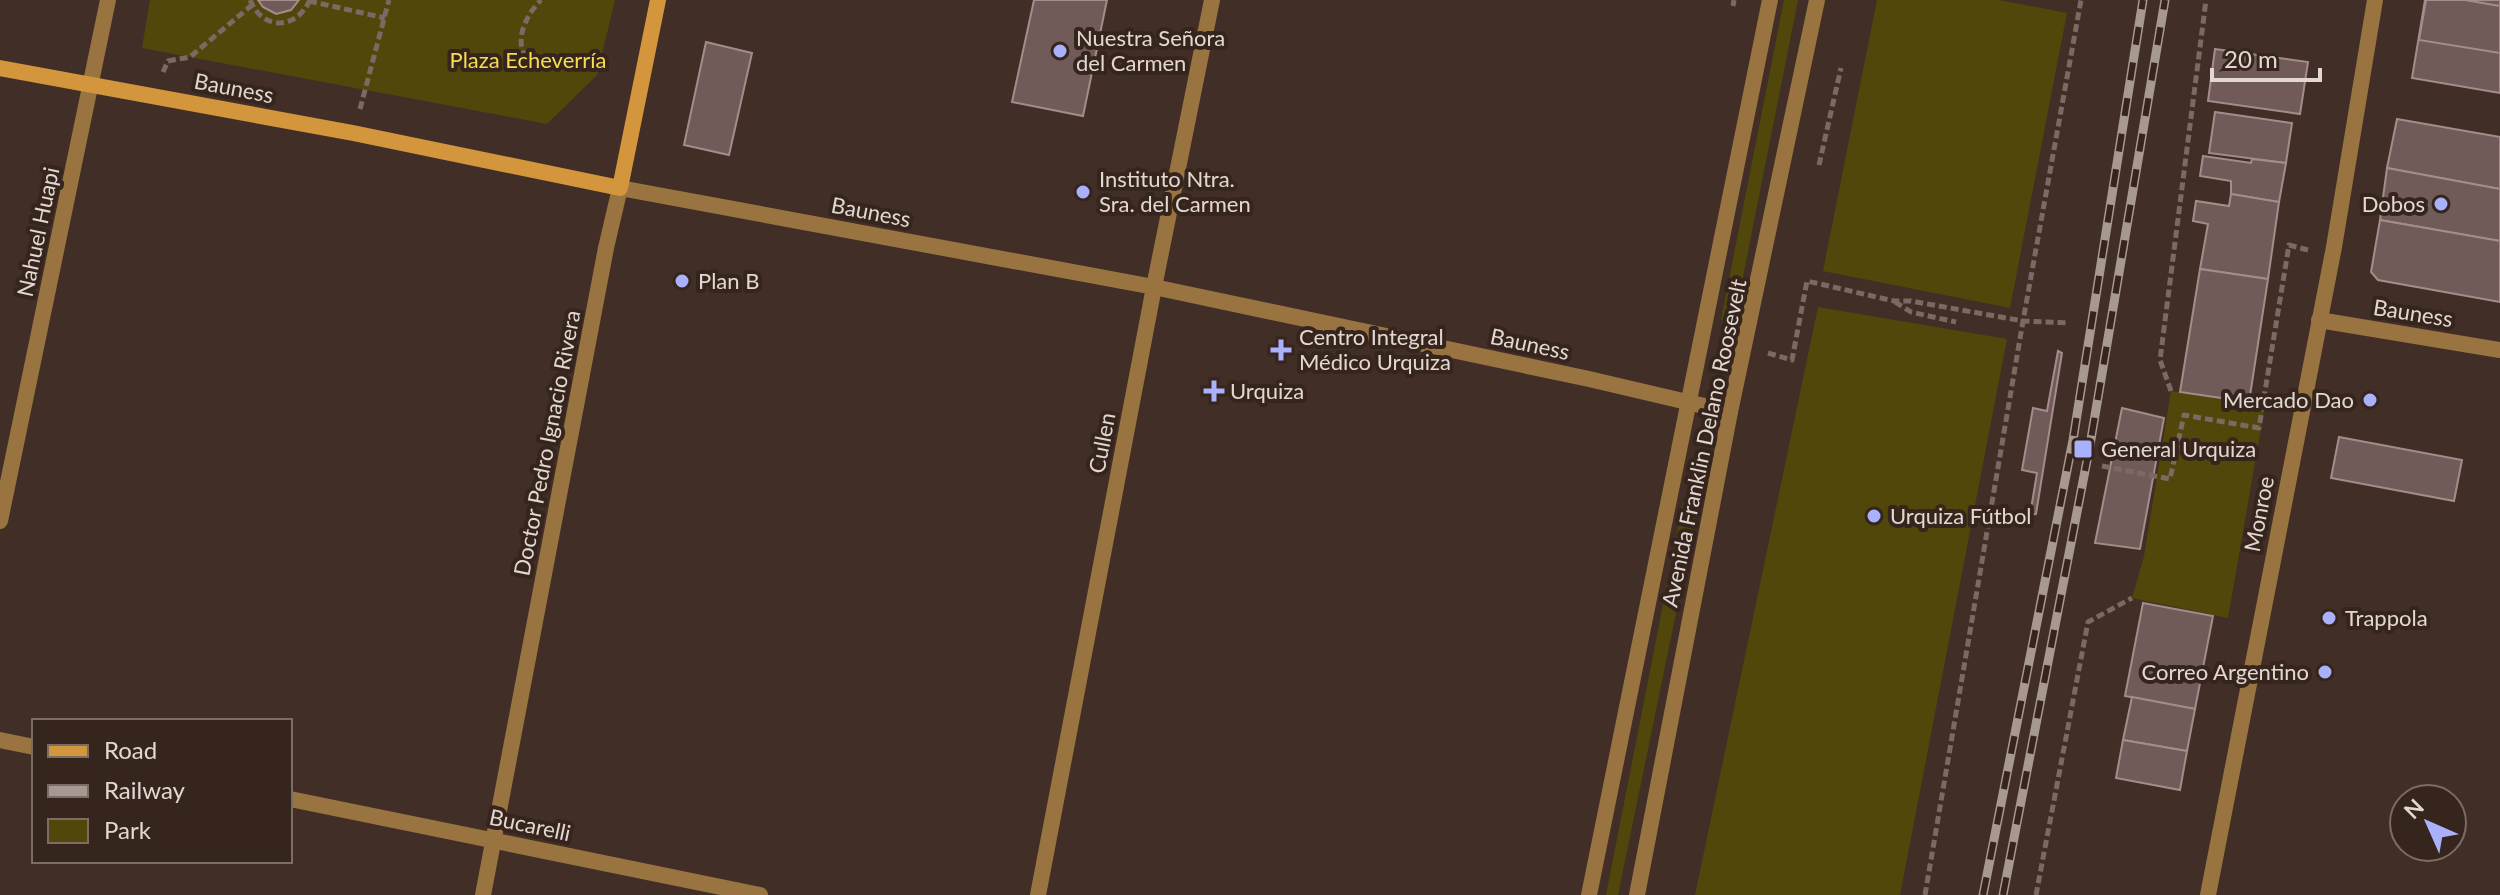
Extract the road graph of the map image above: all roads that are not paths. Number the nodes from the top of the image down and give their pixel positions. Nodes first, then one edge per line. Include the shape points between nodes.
1 (108, 0) edge
2 (658, 0) edge
3 (1212, 0) edge
4 (1770, 0) edge
5 (1817, 0) edge
6 (2375, 0) edge
7 (0, 68) edge
8 (92, 84) junction
9 (620, 188) junction
10 (1154, 287) junction
11 (2319, 320) junction
12 (2500, 350) edge
13 (1690, 403) junction
14 (1730, 412) junction
15 (0, 521) edge
16 (0, 740) edge
17 (32, 747) edge
18 (292, 799) edge
19 (495, 840) junction
20 (483, 895) edge
21 (760, 895) edge
22 (1038, 895) edge
23 (1589, 895) edge
24 (1637, 895) edge
25 (2208, 895) edge

1 - 8 street, Nahuel Huapi
2 - 9 main road, Doctor Pedro Ignacio Rivera
3 - 10 street, Cullen
4 - 13 street, Avenida Franklin Delano Roosevelt
5 - 14 street, Avenida Franklin Delano Roosevelt
6 - 11 street, Monroe
7 - 8 main road, Bauness
8 - 9 main road, Bauness
8 - 15 street, Nahuel Huapi
9 - 10 street, Bauness
9 - 19 street, Doctor Pedro Ignacio Rivera
10 - 13 street, Bauness
10 - 22 street, Cullen
11 - 12 street, Bauness
11 - 25 street, Monroe
13 - 14 street, Bauness
13 - 23 street, Avenida Franklin Delano Roosevelt
14 - 24 street, Avenida Franklin Delano Roosevelt
16 - 17 street
18 - 19 street, Bucarelli
19 - 20 street, Doctor Pedro Ignacio Rivera
19 - 21 street, Bucarelli

